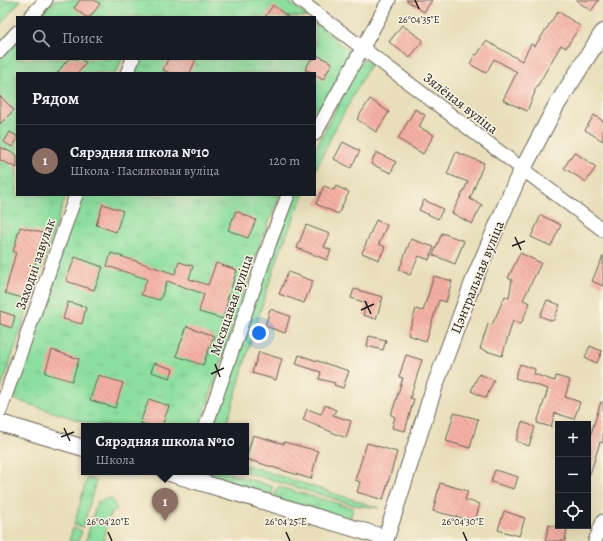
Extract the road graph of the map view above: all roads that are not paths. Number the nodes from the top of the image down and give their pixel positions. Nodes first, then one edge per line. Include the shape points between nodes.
1 (46, 0) edge
2 (299, 0) edge
3 (389, 0) edge
4 (31, 16) edge
5 (603, 32) edge
6 (16, 33) edge
7 (362, 47) junction
8 (0, 50) edge
9 (133, 60) edge
10 (127, 72) edge
11 (316, 132) edge
12 (521, 169) junction
13 (76, 196) edge
14 (288, 196) edge
15 (603, 230) edge
16 (0, 411) edge
17 (0, 423) edge
18 (207, 423) edge
19 (81, 447) edge
20 (189, 475) edge
21 (603, 521) edge
22 (389, 540) edge
23 (595, 541) edge

1 - 4 street
2 - 7 street, Зялёная вуліца
3 - 7 street
5 - 12 street, Цэнтральная вуліца via 556,106
6 - 8 street
7 - 11 street
7 - 12 street, Зялёная вуліца
9 - 10 street
12 - 15 street, Зялёная вуліца
12 - 22 street, Цэнтральная вуліца via 475,277 431,398
13 - 16 street, Заходні завулак
14 - 18 street, Месяцавая вуліца
17 - 19 street
20 - 22 street
21 - 23 street

